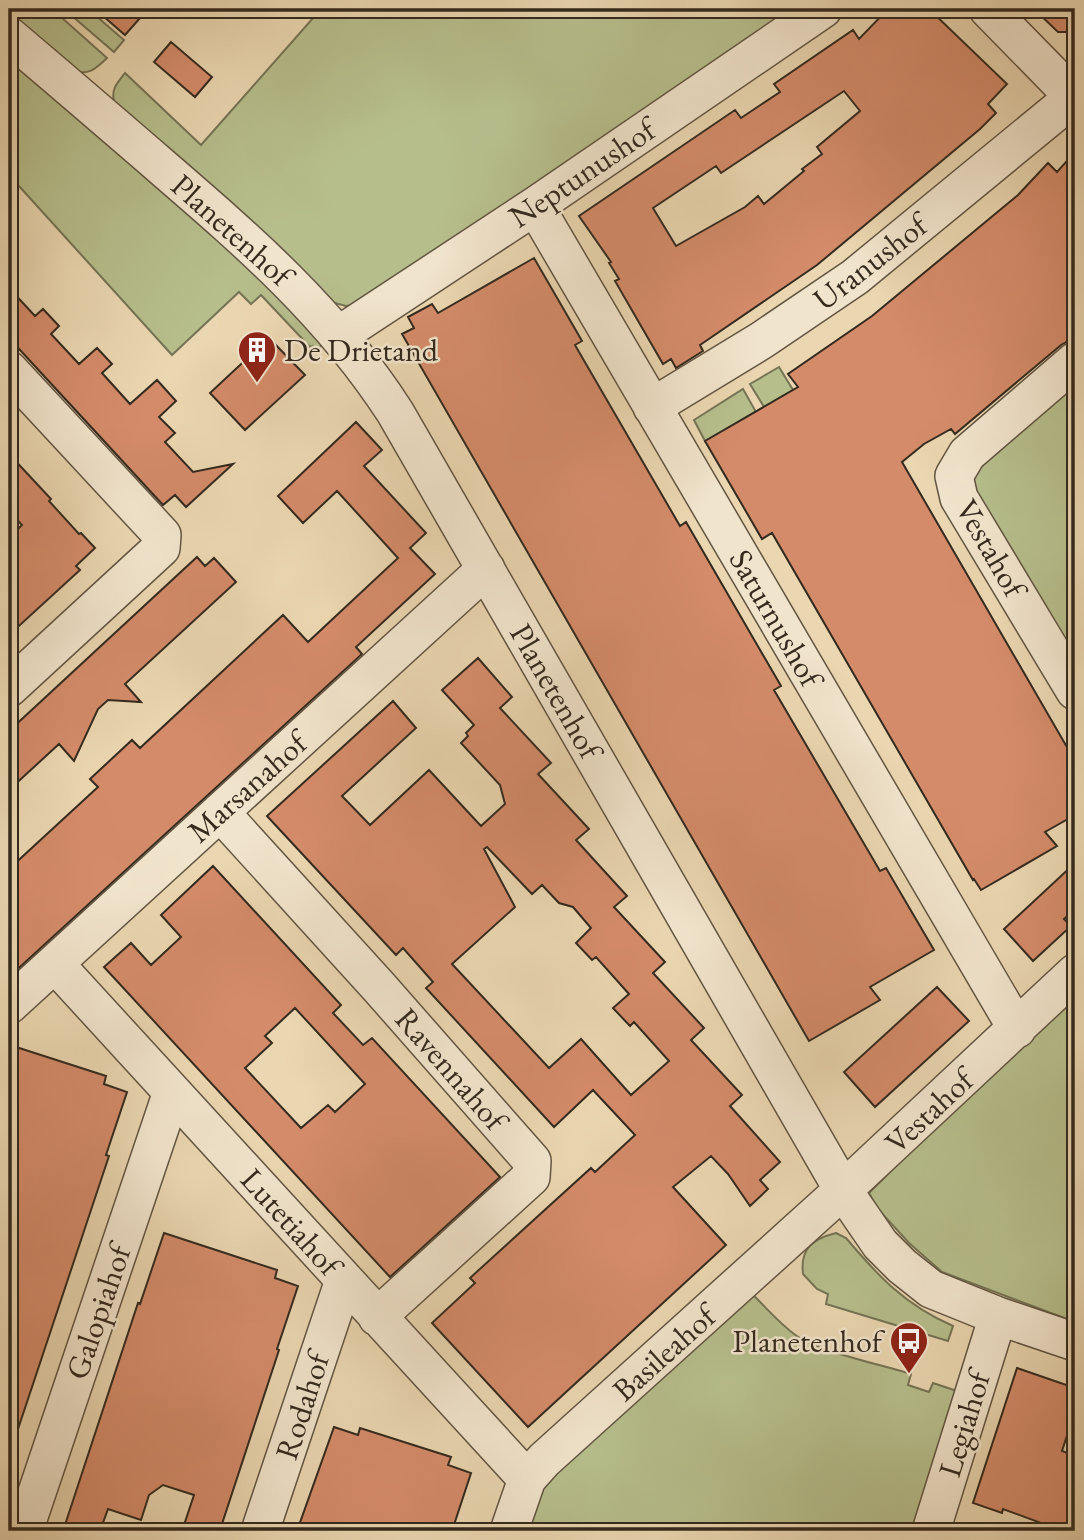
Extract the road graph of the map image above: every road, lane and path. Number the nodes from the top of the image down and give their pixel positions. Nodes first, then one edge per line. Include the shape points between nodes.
1 (823, 9) edge
2 (988, 9) edge
3 (9, 36) edge
4 (1075, 97) edge
5 (535, 206) junction
6 (339, 335) junction
7 (1075, 361) edge
8 (9, 370) edge
9 (652, 407) junction
10 (486, 569) junction
11 (9, 688) edge
12 (1075, 691) edge
13 (220, 812) junction
14 (55, 964) junction
15 (1075, 973) edge
16 (9, 1005) edge
17 (1017, 1029) junction
18 (172, 1092) junction
19 (843, 1191) junction
20 (344, 1280) junction
21 (377, 1317) junction
22 (998, 1317) junction
23 (1075, 1342) edge
24 (527, 1479) junction
25 (24, 1531) edge
26 (260, 1531) edge
27 (509, 1531) edge
28 (931, 1531) edge

1 - 5 street, Neptunushof
2 - 4 street
3 - 6 street, Planetenhof via 234,229
4 - 9 street, Uranushof via 855,277
5 - 6 street, Neptunushof
5 - 9 street, Saturnushof
6 - 10 street, Planetenhof via 395,412
7 - 12 street, Vestahof via 967,454 954,476 959,498
8 - 11 street via 162,535 161,548
9 - 17 street, Saturnushof
10 - 13 street, Marsanahof
10 - 19 street, Planetenhof
13 - 14 street, Marsanahof
13 - 21 street, Ravennahof via 532,1161 531,1177
14 - 16 street, Marsanahof
14 - 18 street, Lutetiahof
15 - 17 street, Vestahof
17 - 19 street, Vestahof
18 - 20 street, Lutetiahof
18 - 25 street, Galopiahof
19 - 22 street, Planetenhof via 880,1244 921,1282
19 - 24 street, Basileahof
20 - 21 street, Lutetiahof
20 - 26 street, Rodahof
21 - 24 street, Lutetiahof
22 - 23 street, Planetenhof
22 - 28 street, Legiahof
24 - 27 street, Basileahof

